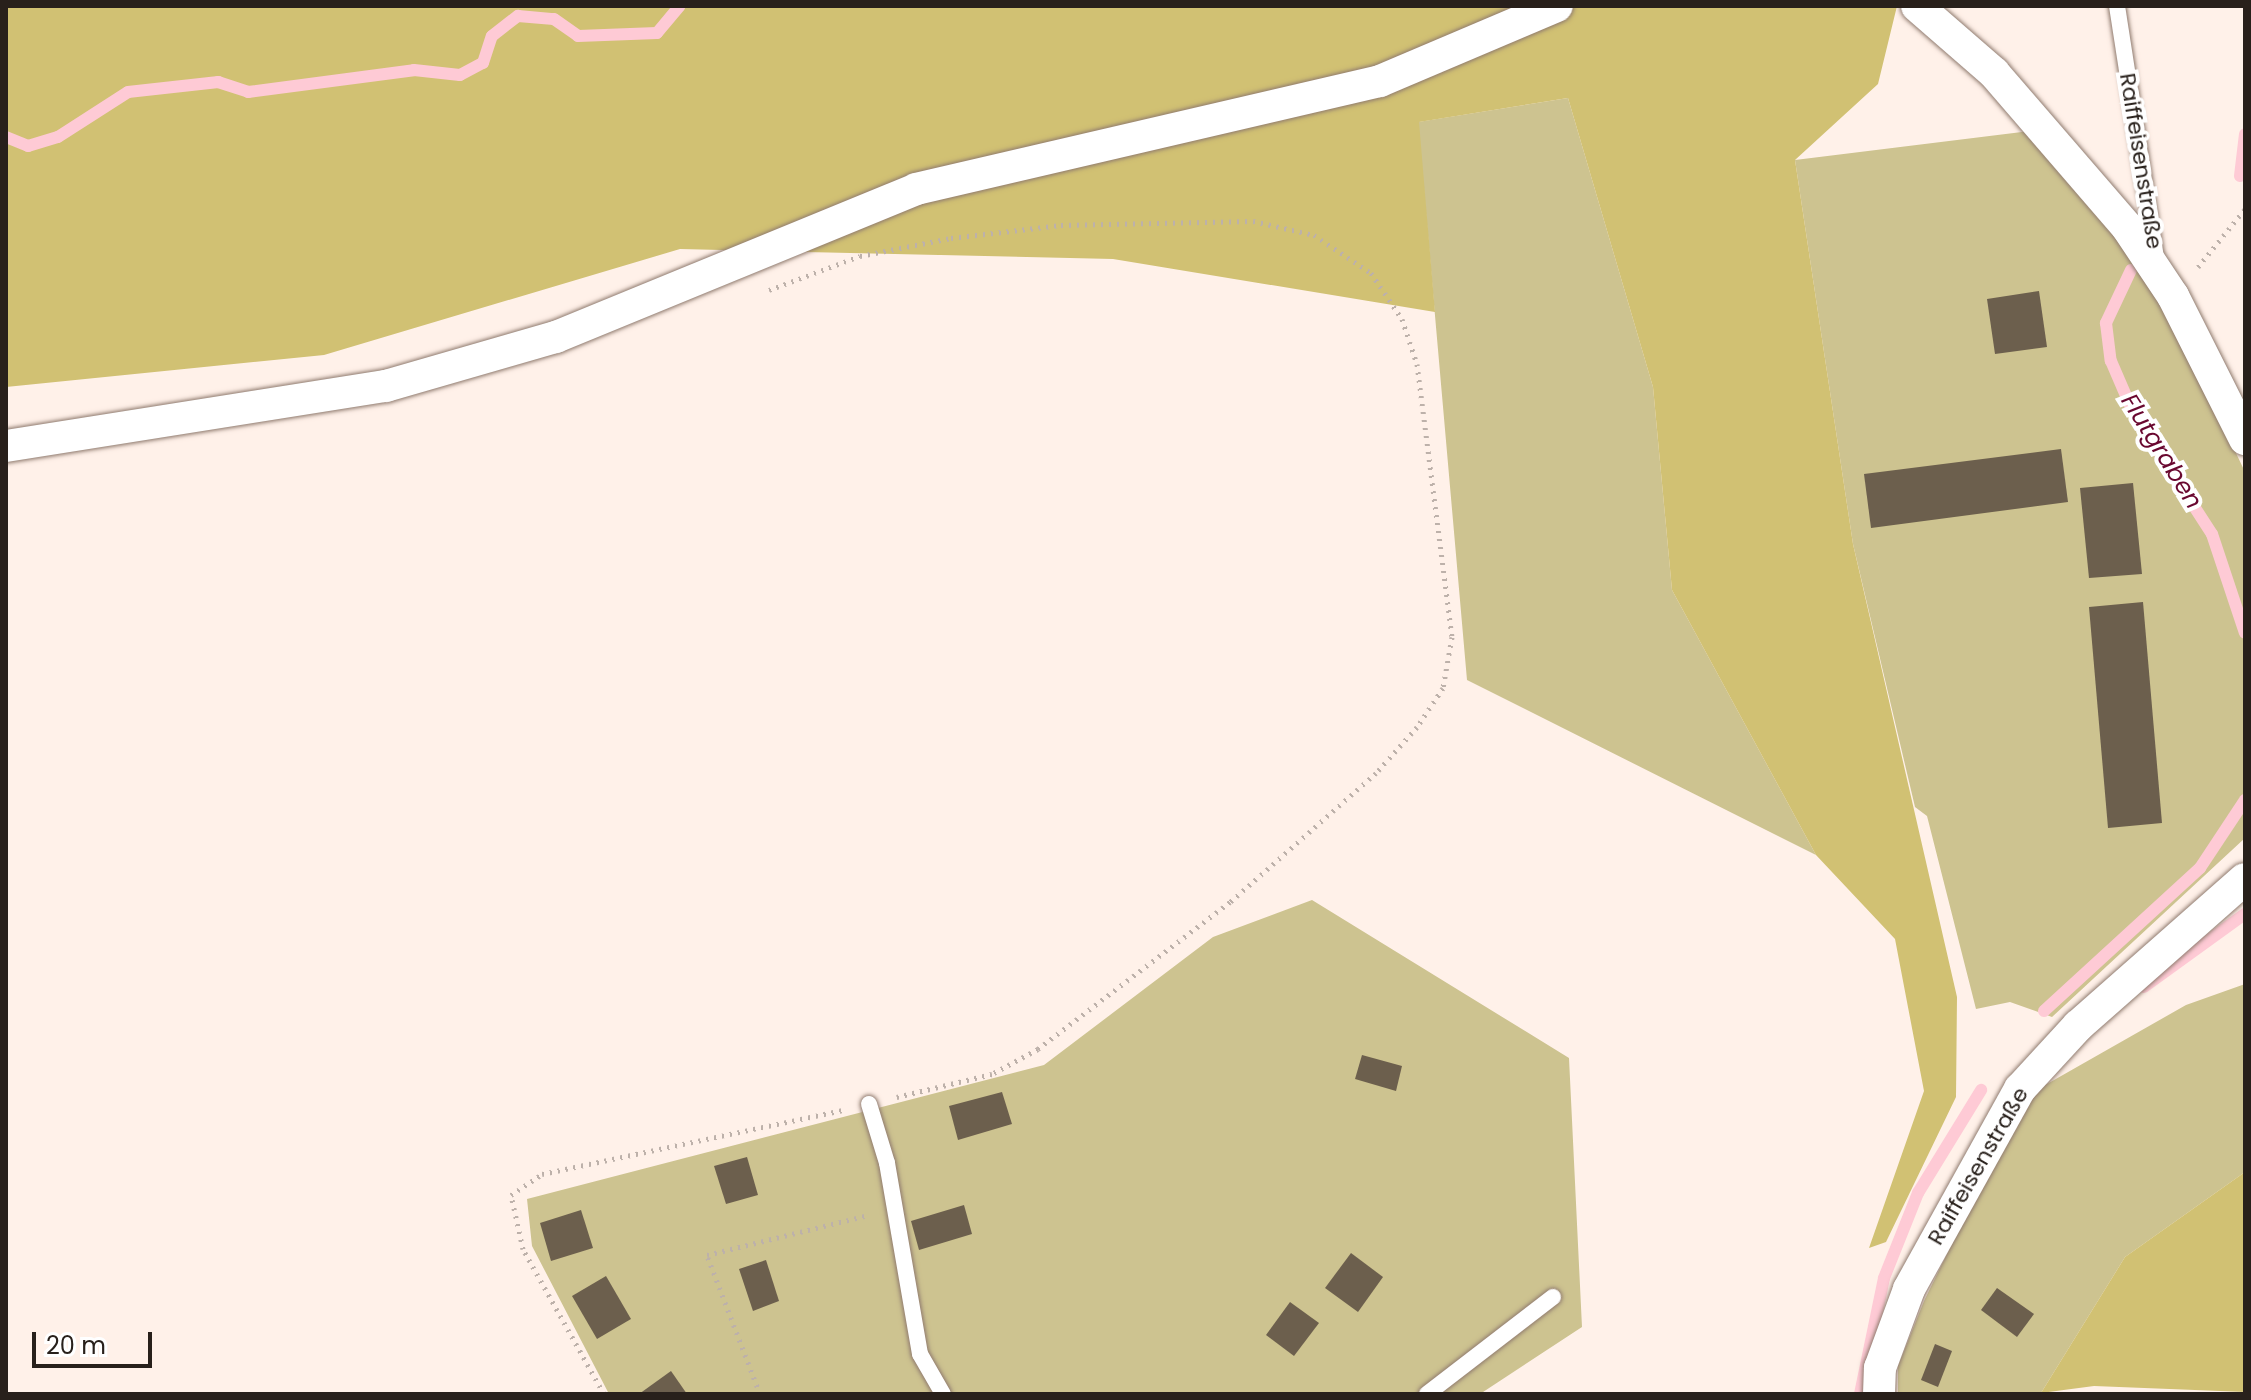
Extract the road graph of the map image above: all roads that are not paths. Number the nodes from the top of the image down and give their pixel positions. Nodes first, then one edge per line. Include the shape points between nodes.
1 (1557, 6) edge
2 (1917, 6) edge
3 (2117, 6) edge
4 (2157, 268) junction
5 (2245, 439) edge
6 (6, 446) edge
7 (2245, 879) edge
8 (869, 1104) road end
9 (1553, 1297) dead end
10 (943, 1394) edge
11 (1427, 1394) edge
12 (1879, 1394) edge

1 - 6 street via 1380,81 916,189 556,337 386,386
2 - 4 street via 1994,73
3 - 4 lane, Raiffeisenstraße
4 - 5 street, Raiffeisenstraße
7 - 12 street, Raiffeisenstraße via 2078,1026 2020,1089 1909,1289 1880,1368
8 - 10 lane via 920,1354
9 - 11 lane

